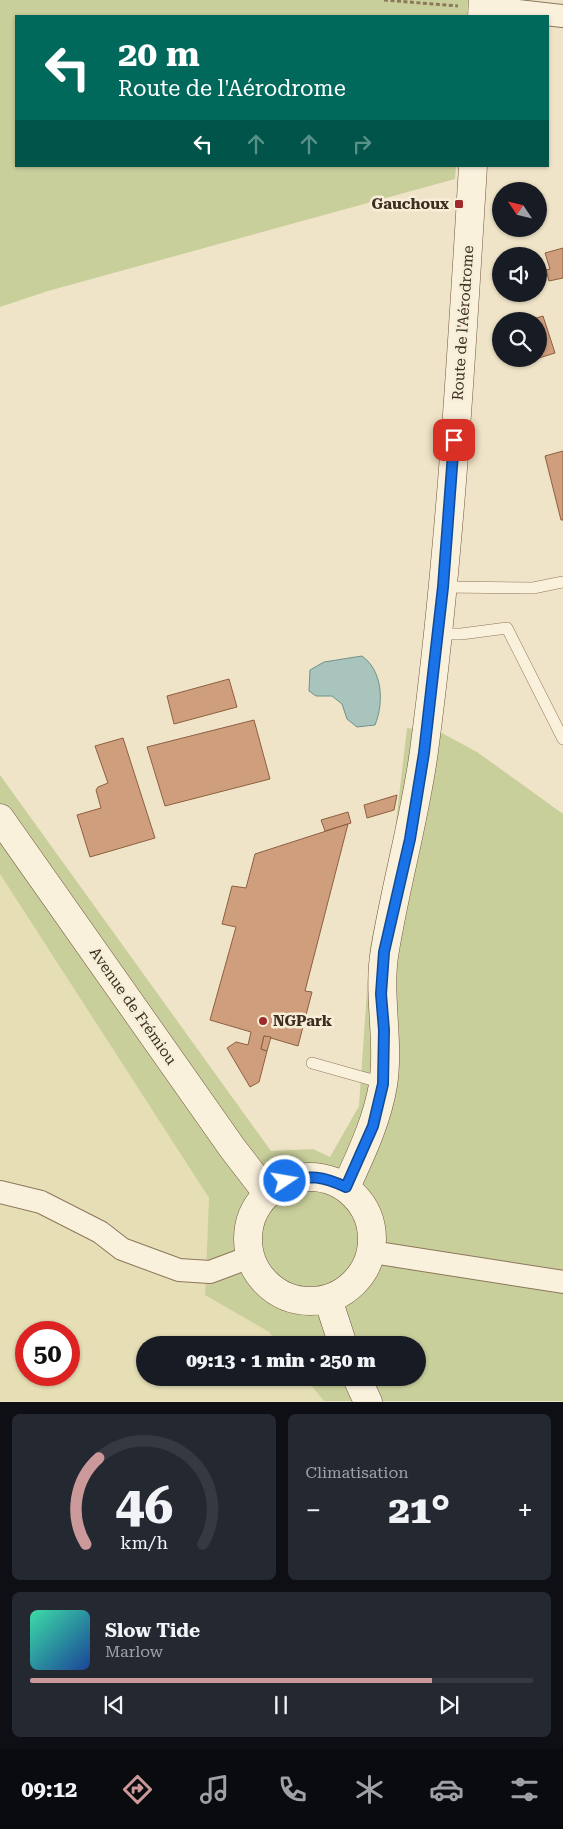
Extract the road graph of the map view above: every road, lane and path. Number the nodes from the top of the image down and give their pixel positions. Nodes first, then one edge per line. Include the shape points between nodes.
1 (384, 0) edge
2 (482, 8) edge
3 (563, 16) edge
4 (473, 167) edge
5 (563, 582) edge
6 (443, 587) junction
7 (438, 634) junction
8 (563, 739) edge
9 (0, 818) edge
10 (312, 1063) dead end
11 (383, 1084) junction
12 (346, 1187) junction
13 (0, 1192) edge
14 (267, 1193) junction
15 (372, 1252) junction
16 (250, 1257) junction
17 (563, 1282) edge
18 (328, 1299) junction
19 (340, 1336) edge
20 (361, 1386) edge
21 (368, 1402) edge

1 - 2 path
2 - 3 street
4 - 6 street, Route de l'Aérodrome
5 - 6 lane via 533,588
6 - 7 street, Route de l'Aérodrome
7 - 8 lane via 507,628
7 - 11 street, Route de l'Aérodrome via 410,839 384,952 381,994
9 - 14 street, Avenue de Frémiou
10 - 11 lane
11 - 12 street, Route de l'Aérodrome via 373,1126
12 - 14 street via 326,1178 305,1176 285,1181
12 - 15 street via 360,1199 369,1216
13 - 16 street via 41,1202 100,1232 122,1249 179,1270 210,1272
14 - 16 street via 256,1207 250,1223
15 - 17 street
15 - 18 street via 356,1282
16 - 18 street via 259,1275 272,1289 289,1298 308,1302
18 - 19 street
20 - 21 street

